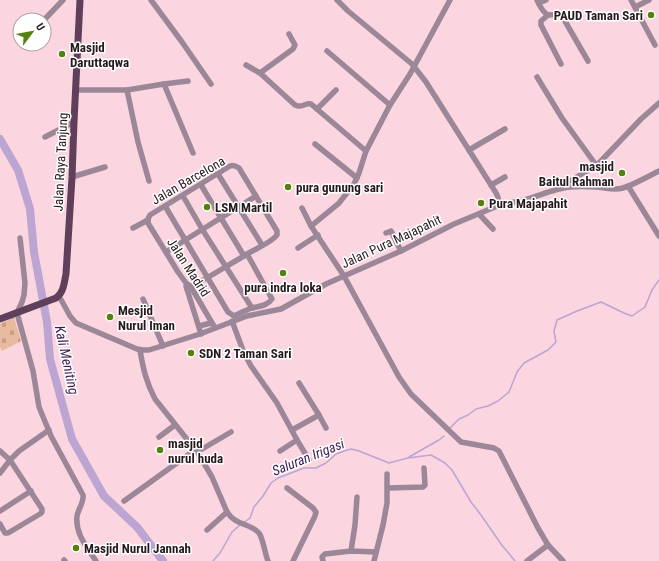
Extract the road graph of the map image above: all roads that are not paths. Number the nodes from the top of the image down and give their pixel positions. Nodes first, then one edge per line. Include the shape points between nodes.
1 (63, 0) edge
2 (80, 0) edge
3 (151, 0) edge
4 (337, 0) edge
5 (450, 0) edge
6 (546, 0) edge
7 (631, 0) edge
8 (649, 0) edge
9 (538, 2) edge
10 (635, 7) junction
11 (52, 12) edge
12 (548, 15) junction
13 (289, 34) dead end
14 (655, 45) dead end
15 (327, 51) dead end
16 (588, 61) dead end
17 (561, 64) dead end
18 (246, 65) dead end
19 (414, 66) junction
20 (260, 73) junction
21 (537, 77) dead end
22 (188, 81) dead end
23 (164, 84) junction
24 (211, 84) dead end
25 (76, 90) junction
26 (127, 90) junction
27 (336, 90) dead end
28 (659, 103) edge
29 (390, 105) junction
30 (316, 109) junction
31 (74, 122) junction
32 (505, 129) dead end
33 (45, 137) dead end
34 (315, 144) dead end
35 (469, 150) junction
36 (366, 151) junction
37 (193, 154) dead end
38 (596, 165) junction
39 (104, 167) dead end
40 (659, 172) edge
41 (218, 174) junction
42 (72, 177) junction
43 (505, 177) dead end
44 (357, 178) junction
45 (149, 181) dead end
46 (201, 185) junction
47 (491, 185) junction
48 (628, 186) junction
49 (554, 190) junction
50 (183, 196) junction
51 (256, 196) junction
52 (499, 202) junction
53 (165, 206) junction
54 (238, 207) junction
55 (302, 208) dead end
56 (479, 214) junction
57 (148, 218) junction
58 (222, 220) junction
59 (311, 226) junction
60 (133, 228) dead end
61 (202, 229) junction
62 (493, 229) dead end
63 (386, 233) dead end
64 (318, 235) junction
65 (659, 236) edge
66 (20, 238) dead end
67 (185, 240) junction
68 (262, 246) junction
69 (298, 248) dead end
70 (401, 251) junction
71 (166, 252) junction
72 (245, 255) junction
73 (225, 266) junction
74 (344, 276) junction
75 (208, 279) junction
76 (188, 287) junction
77 (59, 296) junction
78 (143, 299) dead end
79 (252, 308) junction
80 (16, 313) junction
81 (0, 319) edge
82 (232, 321) junction
83 (211, 323) junction
84 (199, 326) junction
85 (215, 328) junction
86 (201, 334) junction
87 (163, 346) junction
88 (140, 350) junction
89 (300, 383) dead end
90 (319, 415) junction
91 (175, 425) junction
92 (326, 428) dead end
93 (48, 430) junction
94 (292, 430) junction
95 (231, 432) dead end
96 (158, 436) dead end
97 (298, 440) junction
98 (0, 451) edge
99 (196, 451) junction
100 (280, 451) dead end
101 (10, 460) junction
102 (309, 460) dead end
103 (424, 468) dead end
104 (0, 473) edge
105 (387, 474) dead end
106 (287, 488) dead end
107 (388, 488) junction
108 (31, 491) junction
109 (357, 497) dead end
110 (124, 501) dead end
111 (0, 511) edge
112 (227, 512) junction
113 (0, 524) edge
114 (207, 530) dead end
115 (548, 545) junction
116 (351, 551) junction
117 (376, 552) junction
118 (96, 561) edge
119 (268, 561) edge
120 (293, 561) edge
121 (323, 561) edge
122 (374, 561) edge
123 (527, 561) edge
124 (563, 561) edge

1 - 11 street
2 - 25 main road, Jalan Raya Tanjung
3 - 24 street
4 - 19 street
5 - 19 street
6 - 9 street
7 - 10 street
8 - 10 street
9 - 12 street
10 - 14 street
12 - 16 street via 562,16
12 - 17 street via 541,21 541,25
13 - 20 street via 295,44 293,50
15 - 29 street
18 - 20 street
19 - 29 street
19 - 35 street
20 - 30 street via 296,105 311,104
21 - 38 street via 562,118
22 - 23 street
23 - 26 street
23 - 37 street
25 - 26 street
25 - 31 main road, Jalan Raya Tanjung
26 - 45 street
27 - 30 street
28 - 38 street
29 - 36 street
30 - 36 street
31 - 33 street
31 - 42 main road, Jalan Raya Tanjung
32 - 35 street
34 - 44 street
35 - 47 street
36 - 44 street
38 - 49 street
39 - 42 street
40 - 48 street
41 - 46 street, Jalan Barcelona
41 - 51 street, Jalan Barcelona via 231,166 239,168
41 - 54 street
42 - 77 main road, Jalan Raya Tanjung via 66,274
43 - 47 street
44 - 59 street via 339,203
46 - 50 street, Jalan Barcelona
46 - 58 street
47 - 52 street
48 - 49 street via 618,189 587,186
48 - 65 street
49 - 52 street via 512,203
50 - 53 street, Jalan Barcelona
50 - 61 street
51 - 54 street
51 - 68 street via 277,231 276,236
52 - 56 street, Jalan Pura Majapahit via 496,207
53 - 57 street, Jalan Barcelona
53 - 67 street
54 - 58 street
54 - 68 street
55 - 59 street
56 - 62 street
56 - 70 street, Jalan Pura Majapahit
57 - 60 street, Jalan Barcelona
57 - 71 street, Jalan Madrid
58 - 61 street
58 - 72 street
59 - 64 street
61 - 67 street
61 - 73 street
63 - 70 street via 392,232
64 - 69 street
64 - 74 street
66 - 80 street via 25,283 22,302
67 - 71 street
67 - 75 street
68 - 72 street
70 - 74 street, Jalan Pura Majapahit
71 - 76 street, Jalan Madrid
72 - 73 street
72 - 79 street via 272,297 272,301 267,304
73 - 75 street
73 - 79 street
74 - 82 street, Jalan Pura Majapahit via 285,307
74 - 115 street via 407,389 461,442 499,451
75 - 76 street
75 - 79 street via 231,314 235,315
76 - 83 street, Jalan Madrid
76 - 84 street
77 - 80 main road
77 - 88 street via 76,323
78 - 87 street
80 - 81 main road
80 - 93 street via 33,371 39,407
82 - 85 street, Jalan Pura Majapahit
82 - 94 street via 251,366
83 - 84 street
83 - 85 street, Jalan Madrid
84 - 86 street
85 - 86 street, Jalan Pura Majapahit
86 - 87 street, Jalan Pura Majapahit
87 - 88 street, Jalan Pura Majapahit
88 - 91 street via 150,389
89 - 90 street
90 - 92 street
90 - 94 street
91 - 96 street
91 - 99 street
93 - 101 street
93 - 118 street via 83,494 77,515 77,530
94 - 97 street
95 - 99 street
97 - 100 street
97 - 102 street
98 - 101 street
99 - 110 street
99 - 112 street via 212,478
101 - 104 street
101 - 108 street
103 - 107 street via 423,487
105 - 107 street
106 - 120 street via 314,508 316,513
107 - 117 street
108 - 111 street
108 - 113 street via 42,507 42,512 8,533 5,533
109 - 116 street
112 - 114 street
112 - 119 street via 230,517 258,533
115 - 123 street
115 - 124 street
116 - 117 street
116 - 121 street via 324,554
117 - 122 street

